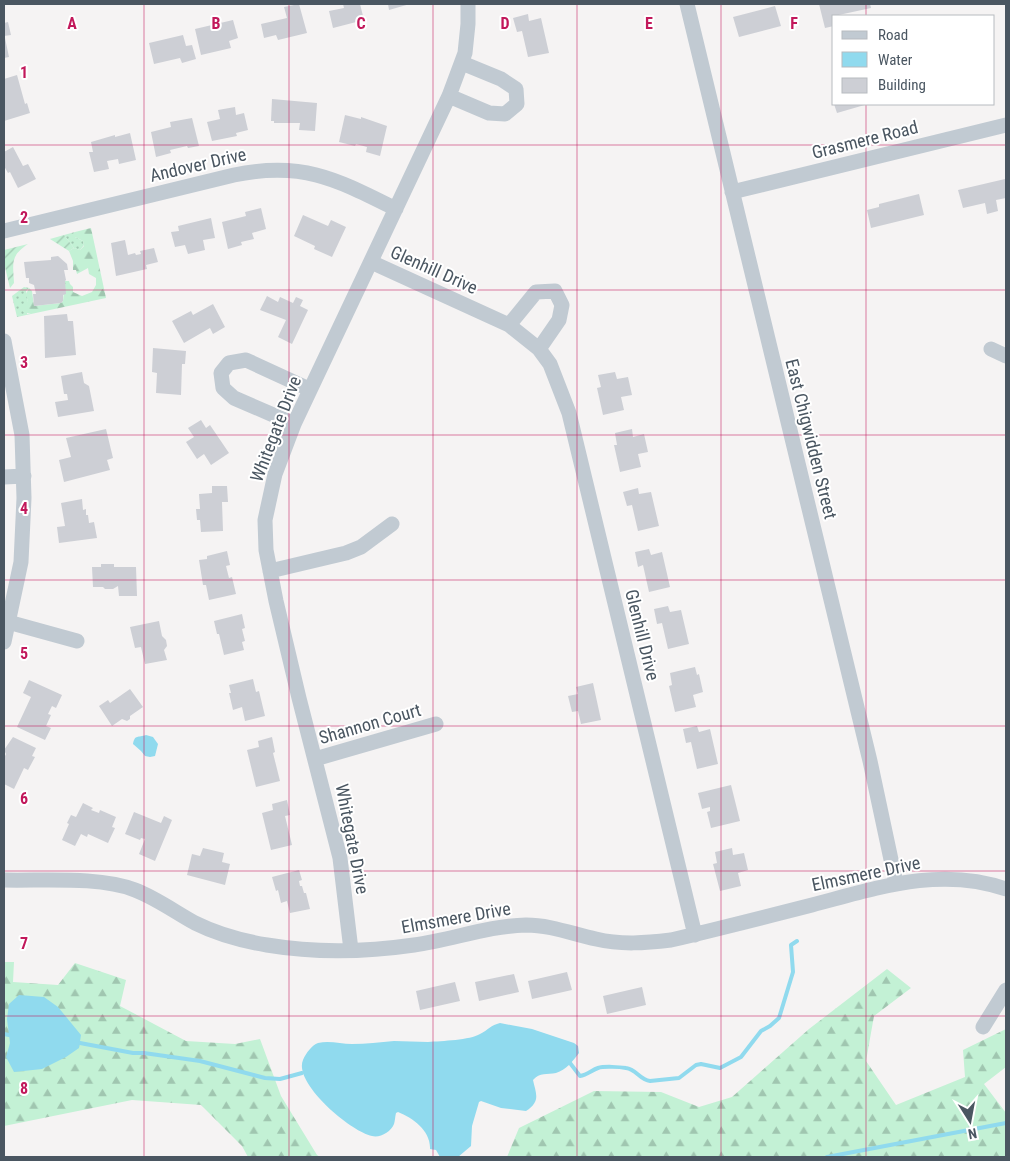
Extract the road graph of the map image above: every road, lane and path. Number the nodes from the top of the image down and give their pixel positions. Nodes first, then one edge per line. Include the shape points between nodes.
1 (468, 4) edge
2 (687, 4) edge
3 (462, 62) junction
4 (449, 96) junction
5 (1006, 125) edge
6 (732, 192) junction
7 (396, 209) junction
8 (4, 231) edge
9 (371, 262) junction
10 (509, 325) junction
11 (4, 341) edge
12 (539, 349) junction
13 (991, 349) dead end
14 (1006, 356) edge
15 (309, 389) junction
16 (294, 424) junction
17 (24, 476) junction
18 (4, 477) edge
19 (392, 524) dead end
20 (270, 570) junction
21 (8, 622) junction
22 (76, 641) dead end
23 (4, 642) edge
24 (436, 724) dead end
25 (316, 759) junction
26 (4, 880) edge
27 (896, 883) junction
28 (1006, 889) edge
29 (695, 935) junction
30 (351, 950) junction
31 (1006, 990) edge
32 (983, 1027) dead end

1 - 3 street, Whitegate Drive via 466,53
2 - 6 street, East Chigwidden Street
3 - 4 street, Whitegate Drive
3 - 4 street via 516,89 517,104 506,114 489,114
4 - 7 street, Whitegate Drive
5 - 6 street, Grasmere Road
6 - 27 street, East Chigwidden Street via 870,761
7 - 8 street, Andover Drive via 351,186 317,174 271,169 234,175
7 - 9 street, Whitegate Drive
9 - 10 street, Glenhill Drive
9 - 15 street, Whitegate Drive
10 - 12 street, Glenhill Drive
10 - 12 street via 536,292 555,291 562,305 559,320
11 - 17 street via 22,435
12 - 29 street, Glenhill Drive via 550,364 569,413
13 - 14 street
15 - 16 street, Whitegate Drive
15 - 16 street via 246,360 229,363 221,373 223,388 234,398
16 - 20 street, Whitegate Drive via 275,474 265,520
17 - 18 street
17 - 21 street via 21,562
19 - 20 street via 361,548
20 - 25 street, Whitegate Drive
21 - 22 street
21 - 23 street
24 - 25 street, Shannon Court
25 - 30 street, Whitegate Drive via 340,858
26 - 30 street, Elmsmere Drive via 103,882 136,890 196,924 246,941 293,948
27 - 28 street, Elmsmere Drive via 937,878 986,882
27 - 29 street, Elmsmere Drive
29 - 30 street, Elmsmere Drive via 644,944 616,942 529,925 414,945
31 - 32 street

